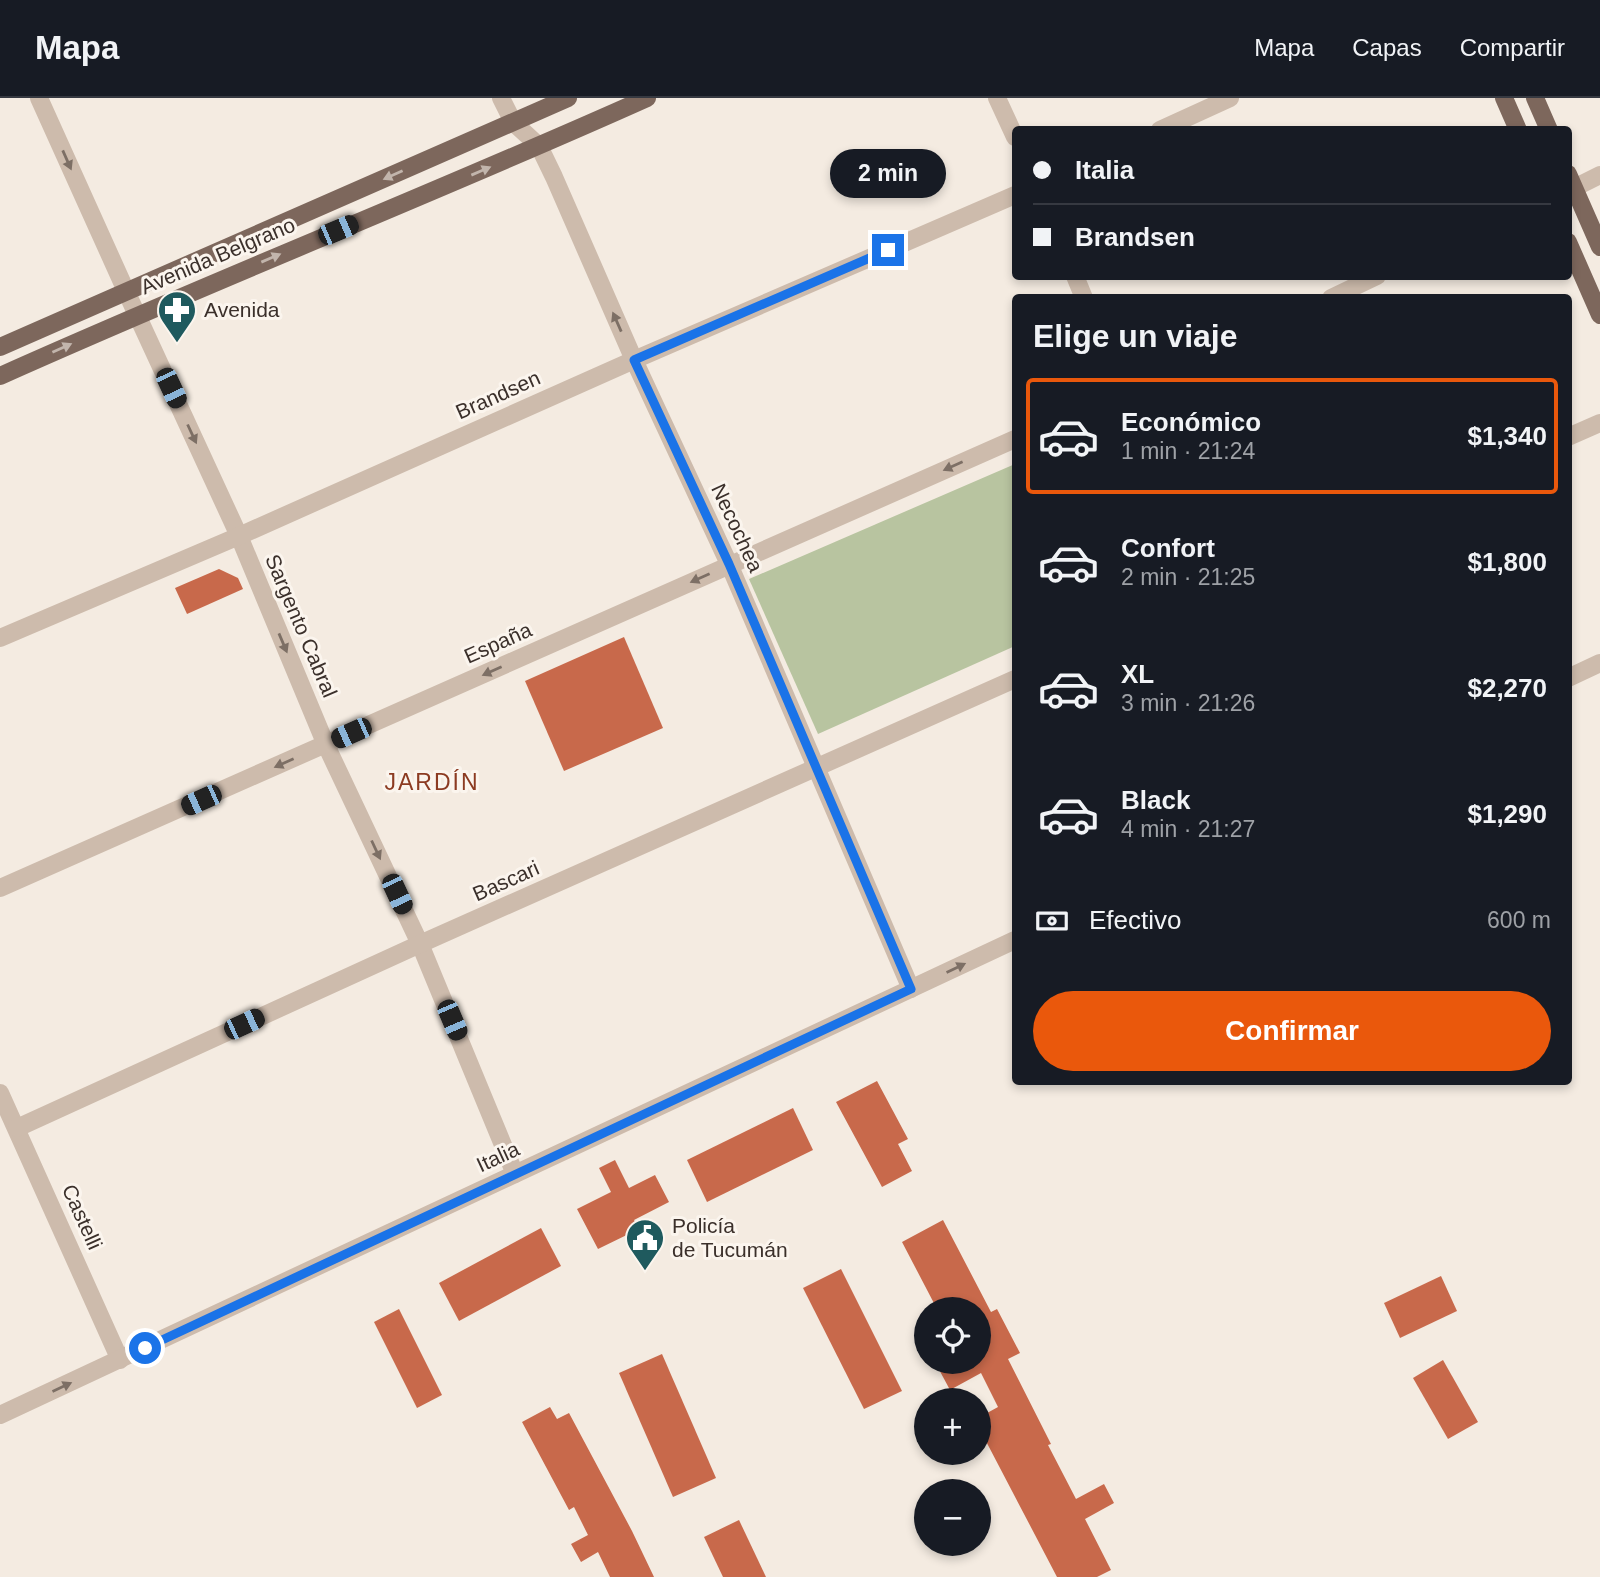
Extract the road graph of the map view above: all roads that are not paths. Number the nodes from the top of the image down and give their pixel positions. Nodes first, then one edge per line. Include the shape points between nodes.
1 (39, 98) edge
2 (501, 98) edge
3 (568, 98) edge
4 (647, 98) edge
5 (997, 98) edge
6 (1230, 98) edge
7 (1504, 98) edge
8 (1535, 98) edge
9 (513, 122) junction
10 (1169, 126) edge
11 (1516, 126) edge
12 (1547, 126) edge
13 (1012, 130) edge
14 (539, 146) junction
15 (1600, 175) edge
16 (1572, 183) edge
17 (1572, 188) edge
18 (1012, 196) edge
19 (1600, 247) edge
20 (1572, 251) edge
21 (1369, 280) edge
22 (126, 291) junction
23 (1339, 294) edge
24 (137, 315) junction
25 (1600, 316) edge
26 (0, 347) edge
27 (634, 360) junction
28 (0, 376) edge
29 (1600, 423) edge
30 (1572, 435) edge
31 (1012, 440) edge
32 (239, 536) junction
33 (729, 564) junction
34 (0, 638) edge
35 (1600, 663) edge
36 (1572, 676) edge
37 (1012, 680) edge
38 (326, 745) junction
39 (816, 768) junction
40 (0, 888) edge
41 (1012, 941) edge
42 (420, 944) junction
43 (911, 989) junction
44 (0, 1093) edge
45 (17, 1128) junction
46 (516, 1174) junction
47 (120, 1360) junction
48 (0, 1415) edge

1 -> 22 street, Sargento Cabral
2 - 9 street, Necochea
3 - 9 main road, Avenida Belgrano
4 - 14 main road, Avenida Belgrano
5 - 13 street
6 - 10 street
7 - 11 main road
8 - 12 main road
9 - 14 street, Necochea
9 -> 22 main road, Avenida Belgrano
24 -> 14 main road, Avenida Belgrano
27 -> 14 street, Necochea
15 - 16 street
17 - 19 main road
18 - 27 street, Brandsen
20 - 25 main road
21 - 23 street
22 - 24 street, Sargento Cabral
22 - 26 main road, Avenida Belgrano
28 -> 24 main road, Avenida Belgrano
24 -> 32 street, Sargento Cabral
27 - 32 street, Brandsen
27 - 33 street, Necochea
29 - 30 street
31 -> 33 street, España
32 - 34 street, Brandsen
32 -> 38 street, Sargento Cabral
33 -> 38 street, España
33 - 39 street, Necochea
35 - 36 street
37 - 39 street, Bascari
38 -> 40 street, España
38 -> 42 street, Sargento Cabral
39 - 42 street, Bascari
39 - 43 street, Necochea
43 -> 41 street, Italia
42 - 45 street, Bascari
42 - 46 street, Sargento Cabral
43 - 46 street, Italia
44 - 45 street, Castelli
45 - 47 street, Castelli
46 - 47 street, Italia
48 -> 47 street, Italia

